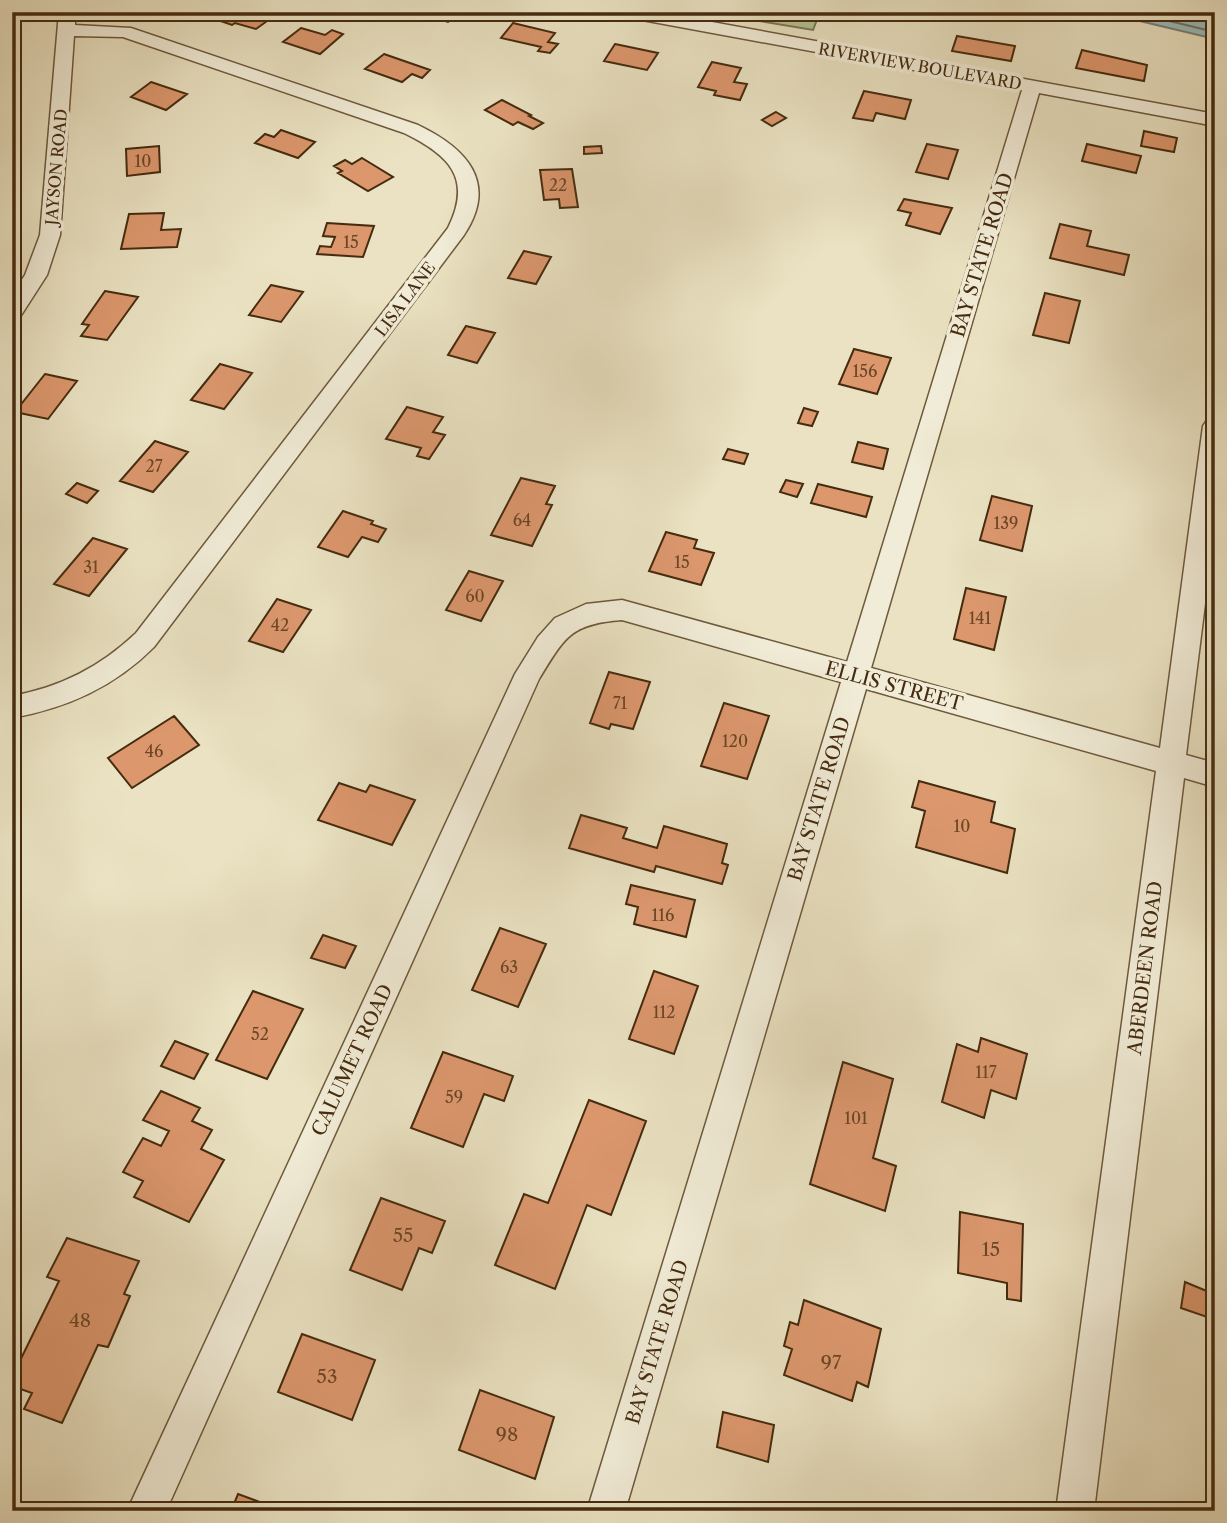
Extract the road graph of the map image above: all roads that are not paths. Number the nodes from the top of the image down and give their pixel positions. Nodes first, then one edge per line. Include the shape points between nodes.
1 (626, 12) edge
2 (67, 21) edge
3 (1032, 87) junction
4 (1215, 120) edge
5 (12, 312) edge
6 (1215, 426) edge
7 (572, 617) joint
8 (856, 675) junction
9 (12, 707) edge
10 (1171, 762) junction
11 (1215, 775) edge
12 (146, 1511) edge
13 (606, 1511) edge
14 (1074, 1511) edge

1 - 3 street, RIVERVIEW BOULEVARD
2 - 5 street, JAYSON ROAD via 50,235 36,275
2 - 9 street, LISA LANE via 125,32 411,129 454,155 465,171 471,195 457,230 145,640 129,657 88,683 45,701
3 - 4 street, RIVERVIEW BOULEVARD
3 - 8 street, BAY STATE ROAD
6 - 10 street, ABERDEEN ROAD
7 - 8 street, ELLIS STREET via 622,610
7 - 12 street, CALUMET ROAD via 528,674
8 - 10 street, ELLIS STREET
8 - 13 street, BAY STATE ROAD
10 - 11 street, ELLIS STREET
10 - 14 street, ABERDEEN ROAD

